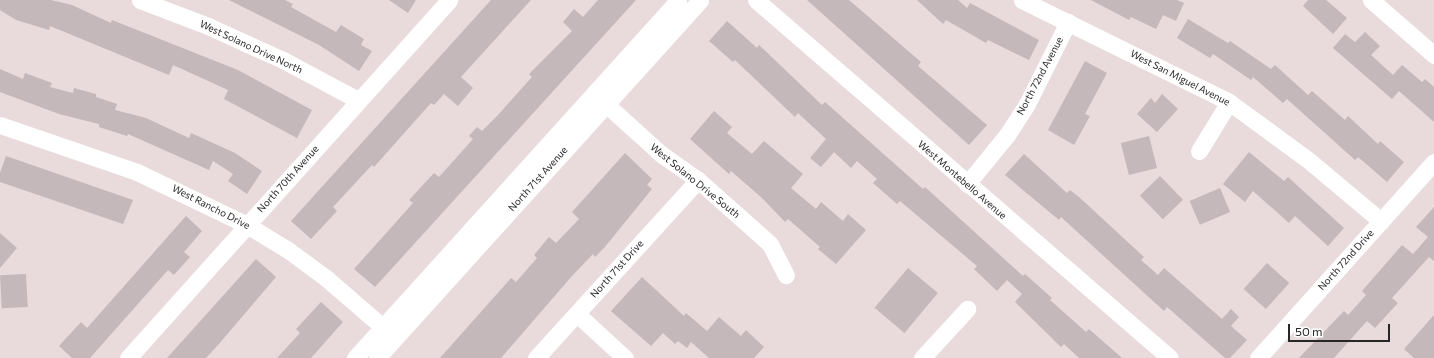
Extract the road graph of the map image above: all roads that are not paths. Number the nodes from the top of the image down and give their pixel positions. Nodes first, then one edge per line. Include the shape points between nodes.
1 (140, 0) edge
2 (449, 0) edge
3 (678, 0) edge
4 (700, 0) edge
5 (756, 0) edge
6 (1022, 0) edge
7 (1371, 0) edge
8 (1068, 22) junction
9 (1434, 55) edge
10 (600, 99) junction
11 (358, 100) junction
12 (1229, 102) junction
13 (0, 125) edge
14 (1199, 151) dead end
15 (1434, 162) edge
16 (698, 180) junction
17 (967, 184) junction
18 (1381, 221) junction
19 (247, 225) junction
20 (786, 276) dead end
21 (967, 309) dead end
22 (577, 314) junction
23 (389, 333) junction
24 (128, 358) edge
25 (355, 358) edge
26 (377, 358) edge
27 (536, 358) edge
28 (625, 358) edge
29 (922, 358) edge
30 (1170, 358) edge
31 (1258, 358) edge

1 - 11 street, West Solano Drive North via 208,26 283,60
2 - 11 street, North 70th Avenue
3 - 10 street, North 71st Avenue
4 - 10 street, North 71st Avenue
5 - 17 street, West Montebello Avenue
6 - 8 street, West San Miguel Avenue
7 - 9 street
8 - 12 street, West San Miguel Avenue
8 - 17 street, North 72nd Avenue via 1027,104 1007,135
10 - 16 street, West Solano Drive South via 662,154
10 - 23 street, North 71st Avenue
11 - 19 street, North 70th Avenue
12 - 14 street
12 - 18 street, West San Miguel Avenue via 1307,159
13 - 19 street, West Rancho Drive via 137,172
15 - 18 street, North 72nd Drive
16 - 20 street, West Solano Drive South via 770,244
16 - 22 street, North 71st Drive
17 - 30 street, West Montebello Avenue
18 - 31 street, North 72nd Drive
19 - 23 street, West Rancho Drive via 294,254
19 - 24 street, North 70th Avenue
21 - 29 street
22 - 27 street, North 71st Drive
22 - 28 street
23 - 25 street, North 71st Avenue
23 - 26 street, North 71st Avenue

